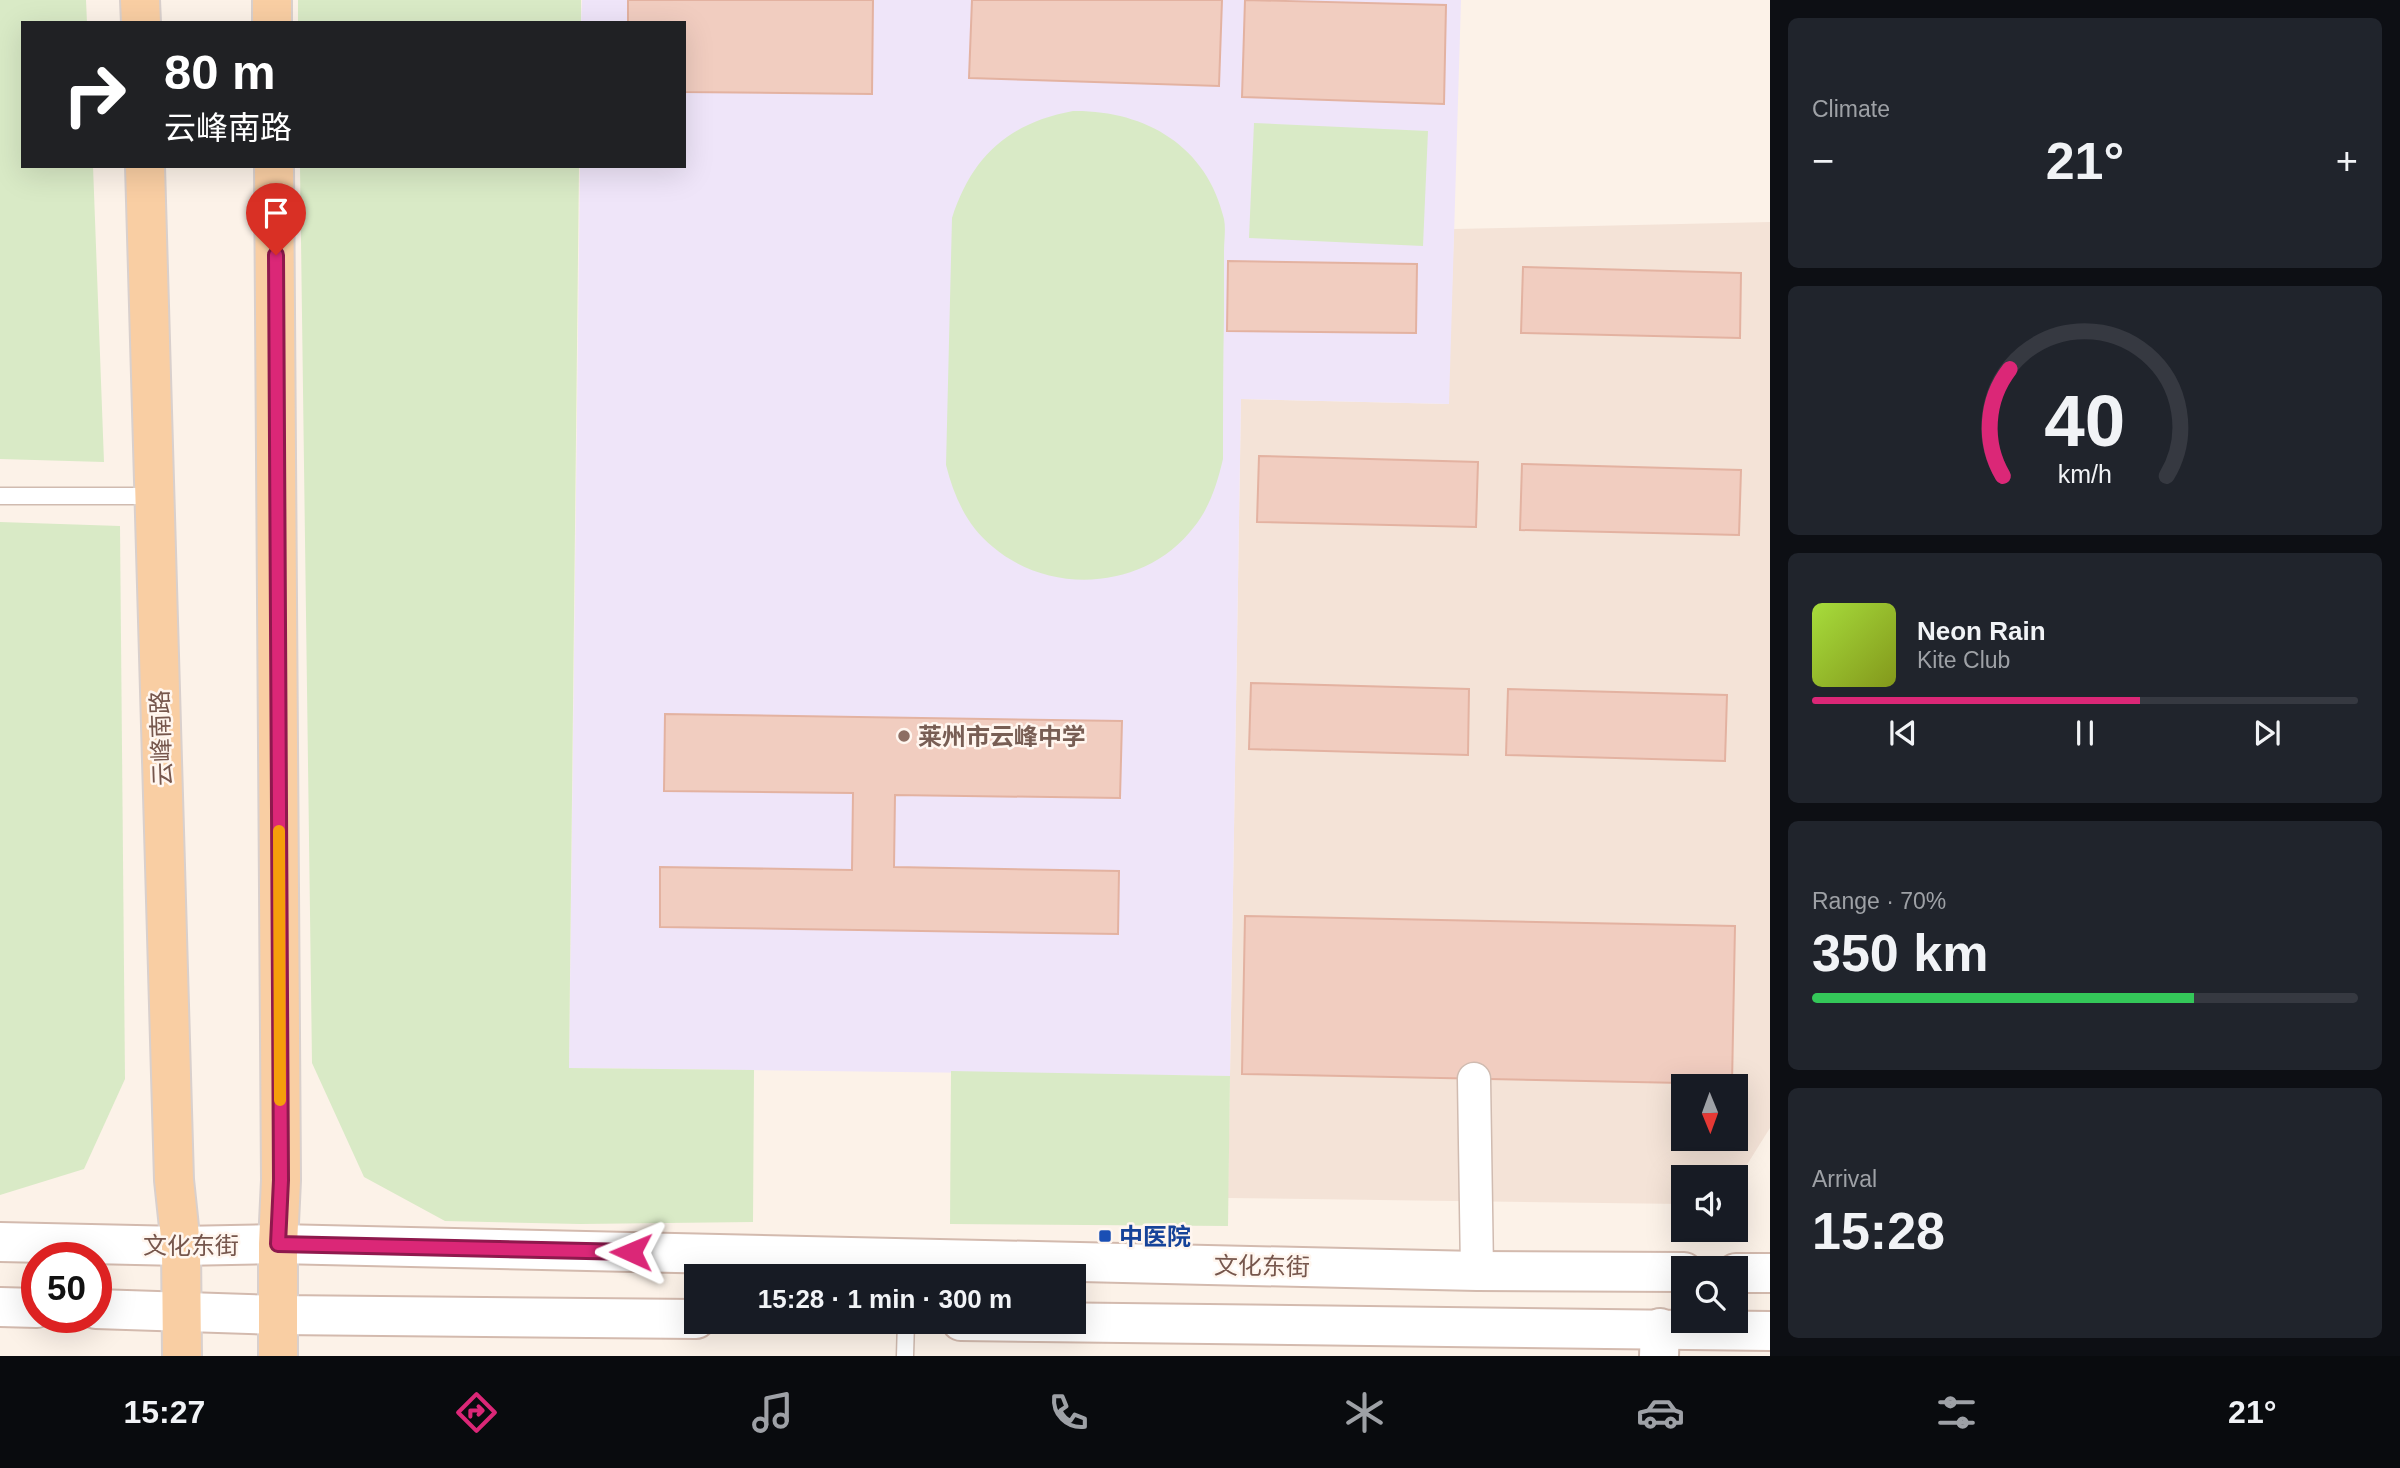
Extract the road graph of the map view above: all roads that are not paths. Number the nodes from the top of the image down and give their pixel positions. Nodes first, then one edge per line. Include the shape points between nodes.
1 (140, 0) edge
2 (272, 0) edge
3 (141, 21) edge
4 (272, 21) edge
5 (145, 168) edge
6 (274, 168) edge
7 (0, 496) edge
8 (155, 496) junction
9 (1474, 1079) dead end
10 (0, 1242) edge
11 (278, 1244) junction
12 (181, 1246) junction
13 (1477, 1271) junction
14 (1671, 1272) edge
15 (1748, 1273) edge
16 (1770, 1273) edge
17 (0, 1307) edge
18 (21, 1308) edge
19 (112, 1309) edge
20 (183, 1310) junction
21 (279, 1314) junction
22 (684, 1319) edge
23 (1086, 1325) edge
24 (1770, 1331) edge
25 (906, 1334) edge
26 (1660, 1342) edge
27 (181, 1356) edge
28 (278, 1356) edge
29 (905, 1356) edge

1 - 3 main road
2 - 4 main road
5 - 8 main road, 云峰南路
6 - 11 main road
7 - 8 lane
8 - 12 main road, 云峰南路 via 174,1181
9 - 13 street
10 - 12 main road, 文化东街
11 - 12 main road, 文化东街
11 - 13 main road, 文化东街
11 - 21 main road
12 - 20 main road, 云峰南路
13 - 14 main road, 文化东街
15 - 16 main road
17 - 18 main road
19 - 20 main road
20 - 21 main road
20 - 27 main road, 云峰南路
21 - 22 main road
21 - 28 main road
23 - 26 main road
24 - 26 main road
25 - 29 lane

